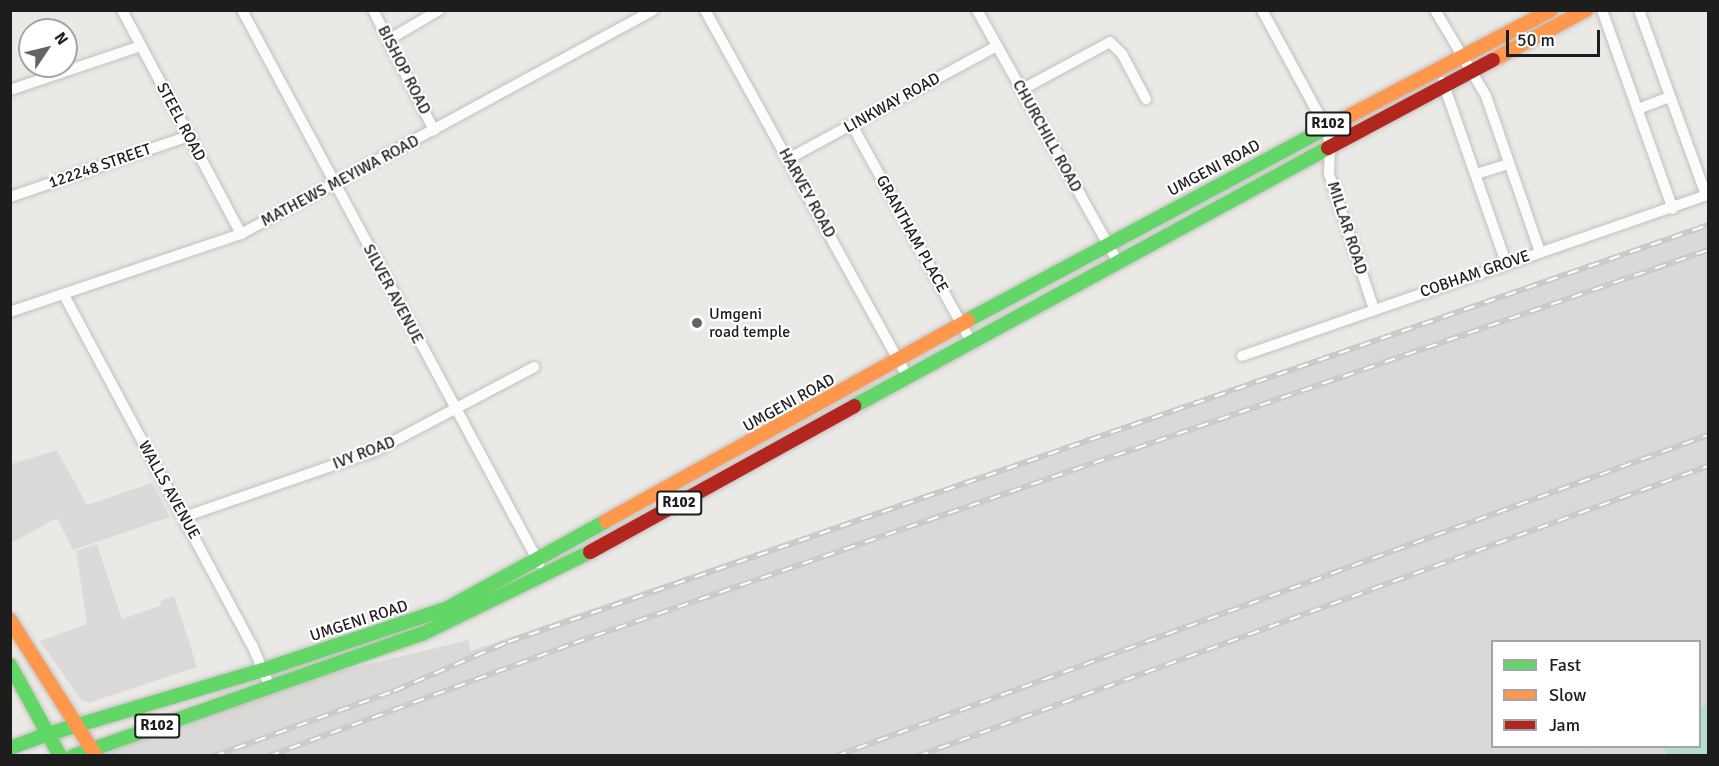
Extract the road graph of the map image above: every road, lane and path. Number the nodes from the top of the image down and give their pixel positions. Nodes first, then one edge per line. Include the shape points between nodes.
1 (122, 10) edge
2 (243, 10) edge
3 (373, 10) edge
4 (439, 10) edge
5 (653, 10) edge
6 (705, 10) edge
7 (977, 10) edge
8 (1262, 10) edge
9 (1435, 10) edge
10 (1551, 10) edge
11 (1586, 10) edge
12 (1602, 10) edge
13 (1639, 10) edge
14 (390, 39) junction
15 (141, 46) junction
16 (997, 46) junction
17 (1461, 56) junction
18 (1437, 69) junction
19 (1472, 72) junction
20 (1445, 86) junction
21 (10, 90) edge
22 (1021, 90) junction
23 (1670, 97) junction
24 (1146, 99) dead end
25 (1638, 109) junction
26 (852, 125) junction
27 (1325, 126) junction
28 (434, 130) junction
29 (189, 136) junction
30 (1330, 145) junction
31 (788, 159) junction
32 (1508, 164) junction
33 (1476, 174) junction
34 (335, 186) junction
35 (1201, 194) junction
36 (1707, 195) edge
37 (10, 197) edge
38 (1673, 209) junction
39 (1210, 212) junction
40 (241, 234) junction
41 (1107, 243) junction
42 (1540, 252) junction
43 (1117, 261) junction
44 (1506, 263) junction
45 (64, 295) junction
46 (1374, 309) junction
47 (10, 312) edge
48 (962, 325) junction
49 (972, 343) junction
50 (1242, 356) dead end
51 (899, 361) junction
52 (534, 367) dead end
53 (908, 377) junction
54 (454, 408) junction
55 (184, 516) junction
56 (537, 560) junction
57 (546, 576) junction
58 (10, 620) edge
59 (10, 665) edge
60 (263, 670) junction
61 (270, 687) junction
62 (77, 724) junction
63 (48, 734) junction
64 (10, 748) edge
65 (94, 752) edge
66 (60, 756) edge
67 (73, 756) edge

1 - 15 street, STEEL ROAD
2 - 34 street, SILVER AVENUE
3 - 14 street, BISHOP ROAD
4 - 14 street
5 - 28 street, MATHEWS MEYIWA ROAD
6 - 31 street, HARVEY ROAD
7 - 16 street, CHURCHILL ROAD
8 - 27 street, MILLAR ROAD
9 - 17 street
10 - 17 main road, UMGENI ROAD / R102
11 - 19 main road, UMGENI ROAD / R102
12 - 25 street
13 - 23 street
14 - 28 street, BISHOP ROAD
15 - 21 street
15 - 29 street, STEEL ROAD
16 - 22 street, CHURCHILL ROAD
16 - 26 street, LINKWAY ROAD
17 - 18 main road, UMGENI ROAD / R102
17 - 19 street
18 - 20 street
18 - 27 main road, UMGENI ROAD / R102
19 - 20 main road, UMGENI ROAD / R102
19 - 32 street via 1486,96
20 - 30 main road, UMGENI ROAD / R102
20 - 33 street
22 - 24 street via 1110,42 1122,54
22 - 41 street, CHURCHILL ROAD
23 - 25 street
23 - 36 street
25 - 38 street
26 - 31 street, LINKWAY ROAD
26 - 48 street, GRANTHAM PLACE
27 - 30 street, MILLAR ROAD
27 - 35 main road, UMGENI ROAD / R102
28 - 34 street, MATHEWS MEYIWA ROAD
29 - 37 street, 122248 STREET
29 - 40 street, STEEL ROAD
30 - 39 main road, UMGENI ROAD / R102
30 - 46 street, MILLAR ROAD via 1329,174
31 - 51 street, HARVEY ROAD
32 - 33 street
32 - 42 street
33 - 44 street
34 - 40 street, MATHEWS MEYIWA ROAD
34 - 54 street, SILVER AVENUE
35 - 39 main road
35 - 41 main road, UMGENI ROAD / R102
36 - 38 street, COBHAM GROVE
38 - 42 street, COBHAM GROVE
39 - 43 main road, UMGENI ROAD / R102
40 - 45 street, MATHEWS MEYIWA ROAD
41 - 43 street, CHURCHILL ROAD
41 - 48 main road, UMGENI ROAD / R102
42 - 44 street, COBHAM GROVE
43 - 49 main road, UMGENI ROAD / R102
44 - 46 street, COBHAM GROVE
45 - 47 street, MATHEWS MEYIWA ROAD
45 - 55 street, WALLS AVENUE
46 - 50 street, COBHAM GROVE
48 - 49 street, GRANTHAM PLACE
48 - 51 main road, UMGENI ROAD / R102
49 - 53 main road, UMGENI ROAD / R102
51 - 53 street, HARVEY ROAD
51 - 56 main road, UMGENI ROAD / R102
52 - 54 street, IVY ROAD
53 - 57 main road, UMGENI ROAD / R102
54 - 55 street, IVY ROAD via 375,451
54 - 56 street, SILVER AVENUE
55 - 60 street, WALLS AVENUE
56 - 57 street, SILVER AVENUE
56 - 60 main road, UMGENI ROAD / R102 via 438,612
57 - 61 main road, UMGENI ROAD / R102 via 422,634
58 - 62 main road
59 - 63 main road
60 - 61 street, WALLS AVENUE
60 - 62 main road, UMGENI ROAD / R102
61 - 65 main road, UMGENI ROAD / R102
62 - 63 main road, UMGENI ROAD / R102
62 - 65 main road
63 - 64 main road, UMGENI ROAD / R102
63 - 66 main road
65 - 67 main road, UMGENI ROAD / R102

